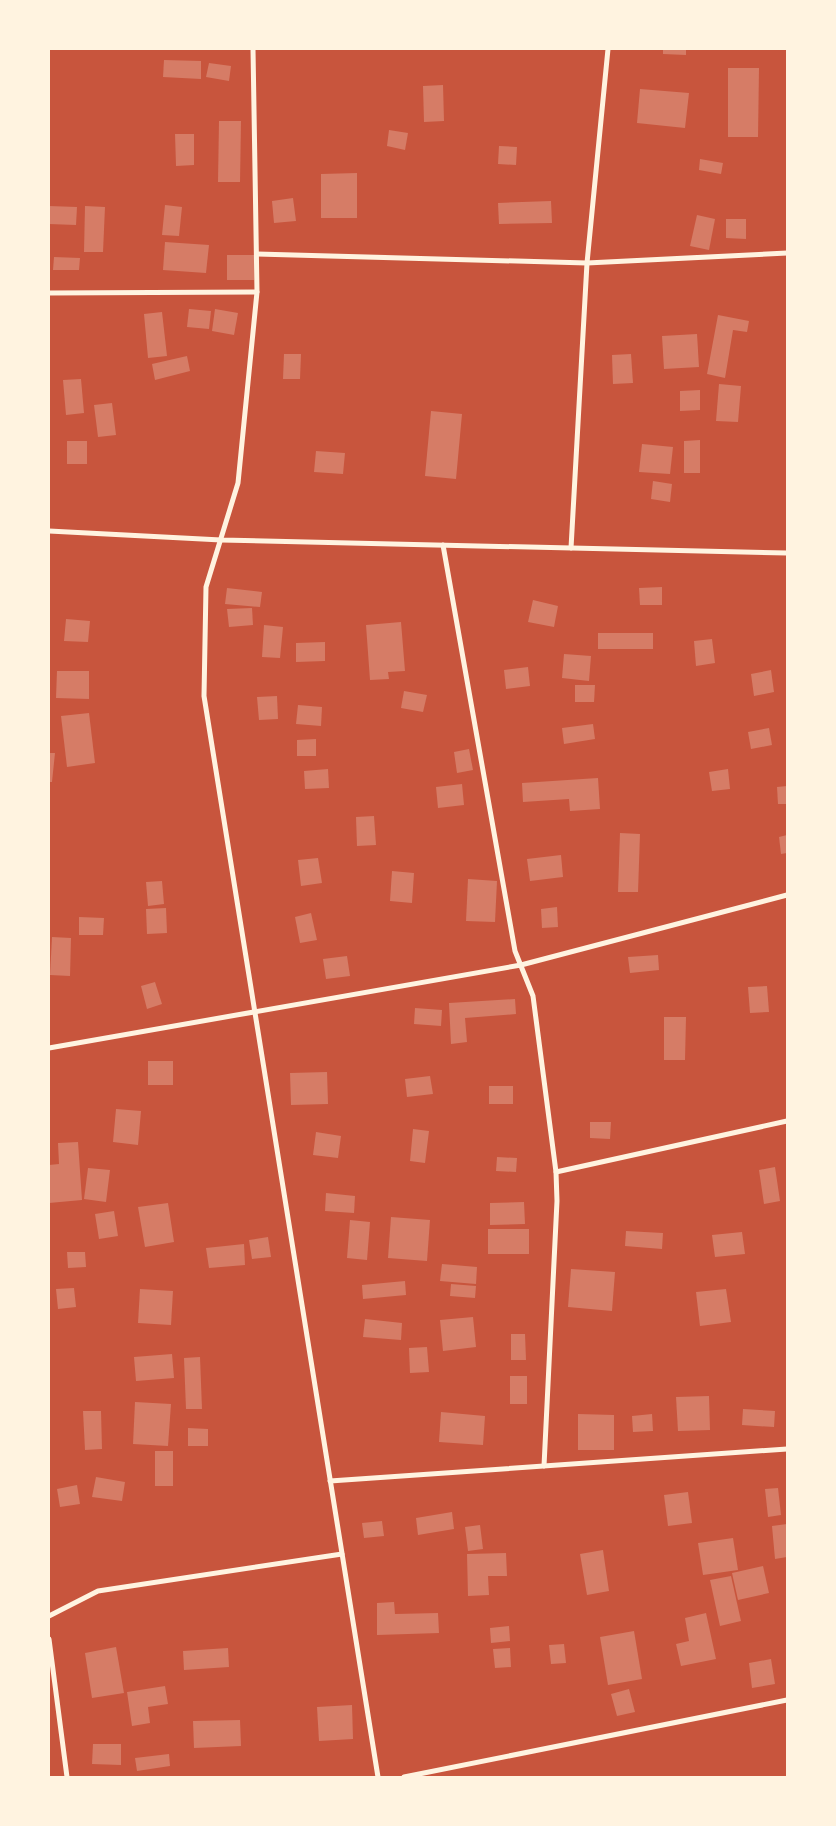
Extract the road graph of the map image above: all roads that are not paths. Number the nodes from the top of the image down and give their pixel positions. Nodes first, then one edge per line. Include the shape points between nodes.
1 (254, 49) edge
2 (608, 49) edge
3 (787, 253) edge
4 (257, 254) junction
5 (588, 263) junction
6 (258, 292) junction
7 (49, 293) edge
8 (49, 531) edge
9 (221, 540) junction
10 (443, 545) junction
11 (571, 548) junction
12 (787, 553) edge
13 (787, 895) edge
14 (521, 965) junction
15 (254, 1012) junction
16 (49, 1048) edge
17 (787, 1121) edge
18 (556, 1172) junction
19 (787, 1450) edge
20 (544, 1466) junction
21 (330, 1481) junction
22 (342, 1554) junction
23 (49, 1616) edge
24 (49, 1639) edge
25 (787, 1700) edge
26 (67, 1777) edge
27 (378, 1777) edge
28 (404, 1777) edge

1 - 4 street
2 - 5 street
3 - 5 street
4 - 5 street
4 - 6 street
5 - 11 street
6 - 7 street
6 - 9 street via 238,483
8 - 9 street
9 - 10 street
9 - 15 street via 206,587 204,696
10 - 11 street
10 - 14 street via 515,951
11 - 12 street
13 - 14 street
14 - 15 street
14 - 18 street via 533,996
15 - 16 street
15 - 21 street
17 - 18 street
18 - 20 street
19 - 20 street
20 - 21 street
21 - 22 street
22 - 23 street via 98,1591
22 - 27 street
24 - 26 street
25 - 28 street

